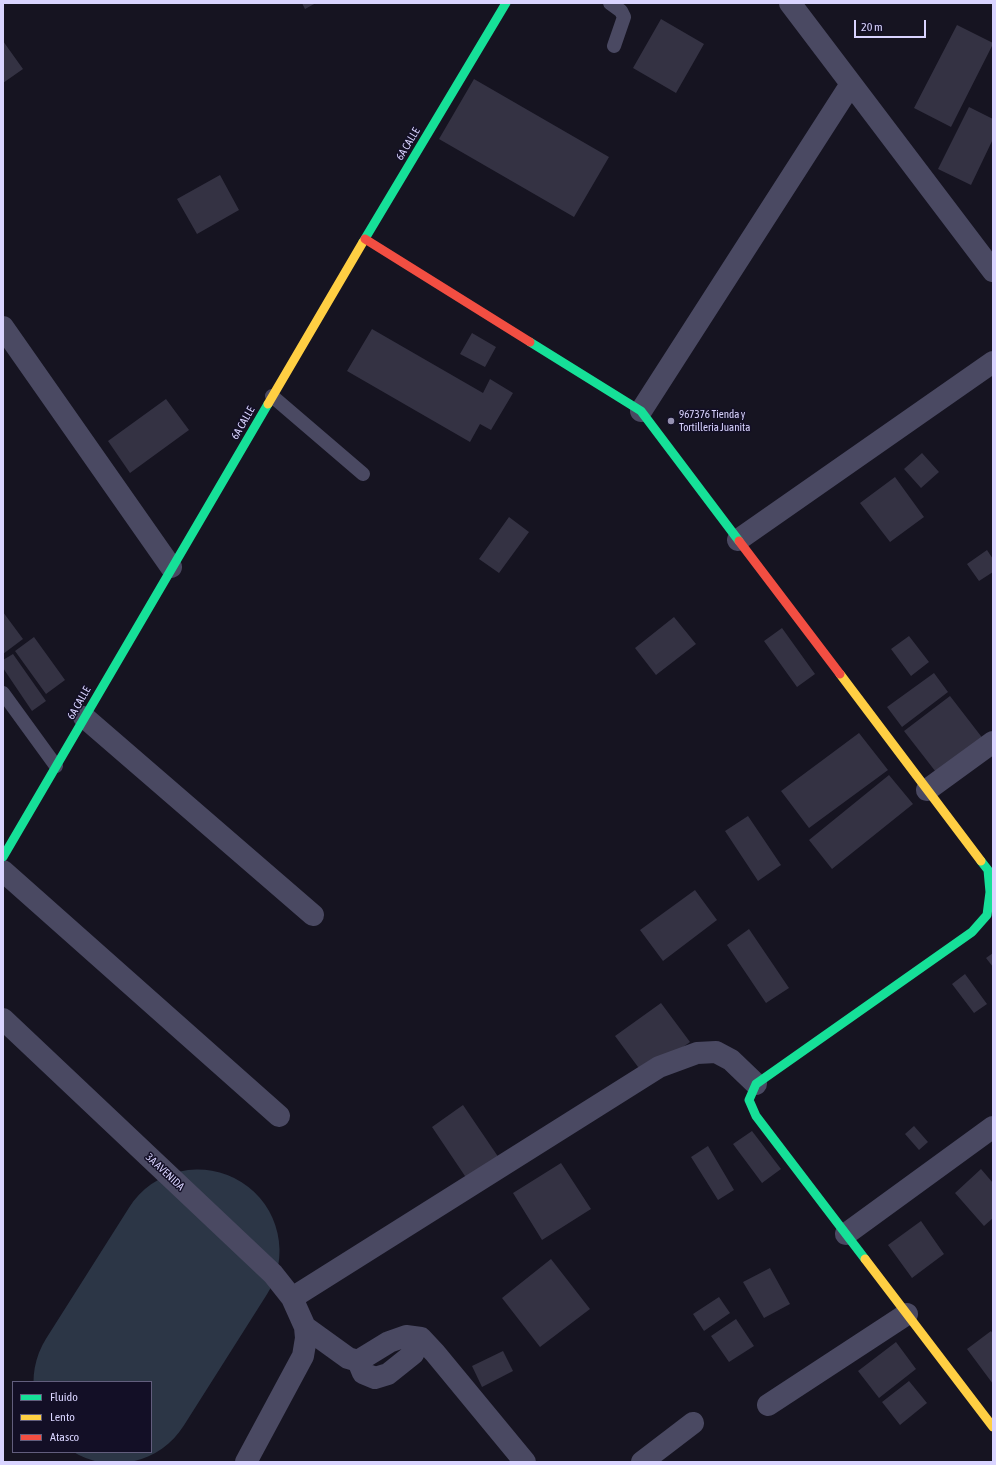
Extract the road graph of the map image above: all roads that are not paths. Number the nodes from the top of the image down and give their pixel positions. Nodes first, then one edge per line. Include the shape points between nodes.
1 (506, 3) edge
2 (610, 3) edge
3 (790, 3) edge
4 (614, 46) dead end
5 (852, 84) junction
6 (364, 239) junction
7 (993, 271) edge
8 (3, 327) edge
9 (993, 362) edge
10 (272, 396) junction
11 (641, 411) junction
12 (364, 474) dead end
13 (738, 540) junction
14 (172, 568) junction
15 (3, 693) edge
16 (84, 717) junction
17 (993, 742) edge
18 (56, 766) junction
19 (927, 790) junction
20 (3, 857) edge
21 (3, 871) edge
22 (990, 913) edge
23 (313, 915) dead end
24 (3, 1019) edge
25 (756, 1084) junction
26 (278, 1116) dead end
27 (993, 1127) edge
28 (846, 1234) junction
29 (292, 1298) junction
30 (906, 1314) junction
31 (305, 1333) junction
32 (768, 1405) dead end
33 (693, 1423) dead end
34 (993, 1427) edge
35 (246, 1462) edge
36 (525, 1462) edge
37 (642, 1462) edge

1 - 6 street, 6A CALLE
2 - 4 lane via 621,11 624,17
3 - 5 street
5 - 7 street
5 - 11 street
6 - 10 street, 6A CALLE
6 - 11 street
8 - 14 street
9 - 13 street
10 - 12 lane
10 - 14 street, 6A CALLE
11 - 13 street
13 - 19 street
14 - 16 street, 6A CALLE
15 - 18 lane
16 - 18 street, 6A CALLE
16 - 23 street
17 - 19 street
18 - 20 street, 6A CALLE
19 - 22 street via 988,870
21 - 26 street
22 - 25 street via 972,932
24 - 29 street, 3A AVENIDA via 273,1274
25 - 28 street via 749,1100 756,1116
25 - 29 street via 731,1060 716,1052 697,1053 659,1067
27 - 28 street
28 - 30 street
29 - 31 street, 3A AVENIDA
30 - 32 street
30 - 34 street
31 - 35 street via 303,1356
31 - 36 street via 348,1358 358,1361 389,1342 406,1336 421,1338
33 - 37 street

